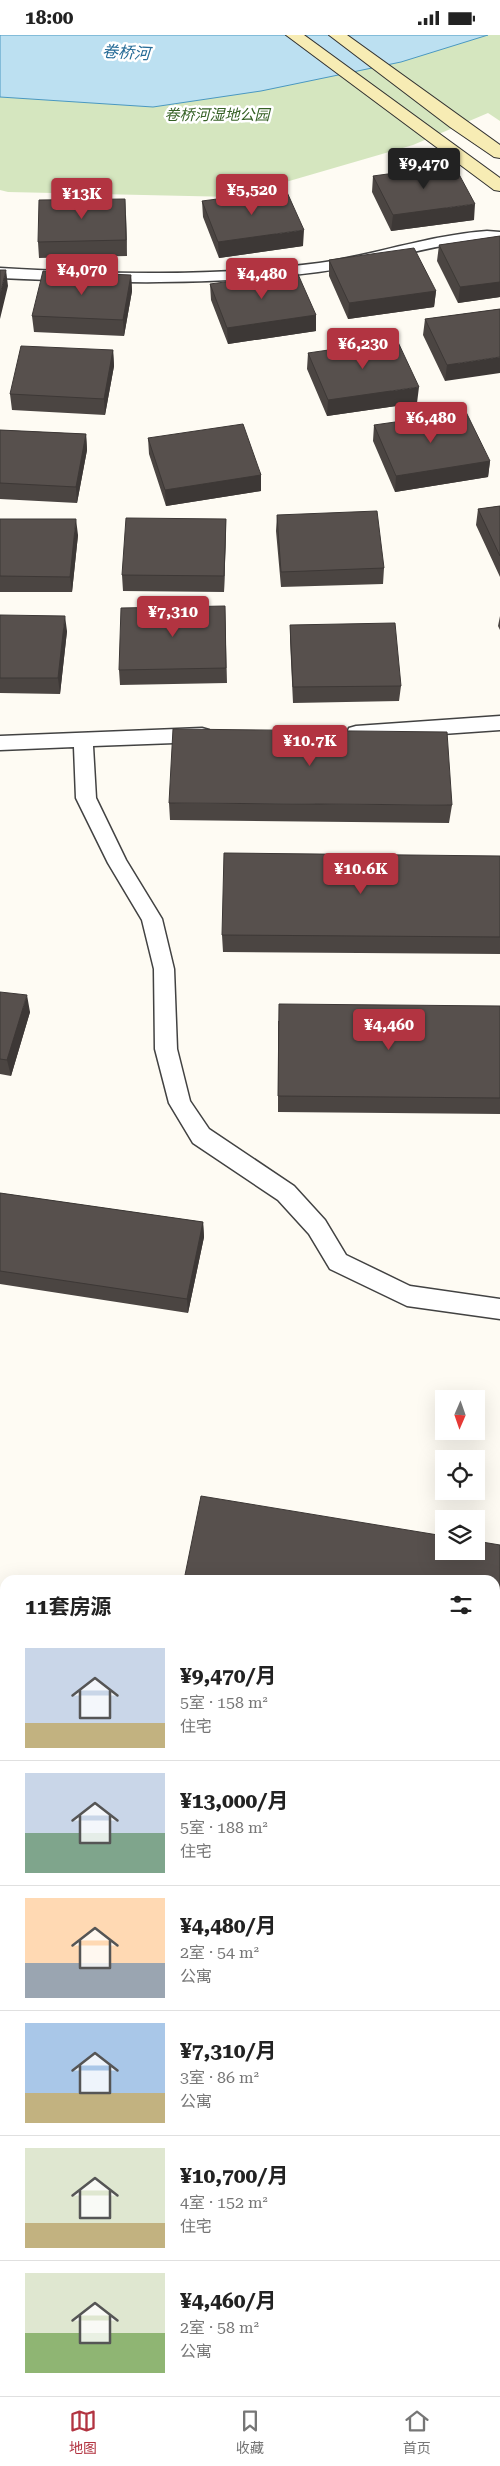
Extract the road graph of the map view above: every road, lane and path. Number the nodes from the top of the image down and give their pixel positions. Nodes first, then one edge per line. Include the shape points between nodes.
1 (294, 35) edge
2 (337, 35) edge
3 (500, 153) edge
4 (500, 186) edge
5 (500, 236) edge
6 (0, 273) edge
7 (500, 723) edge
8 (338, 733) edge
9 (224, 735) edge
10 (83, 738) junction
11 (0, 743) edge
12 (500, 1309) edge

1 - 4 street
2 - 3 street
5 - 6 lane via 440,241 307,269 180,279
7 - 8 lane
9 - 10 lane
10 - 11 lane
10 - 12 lane via 86,798 118,863 152,919 164,969 166,1049 180,1103 201,1136 286,1193 316,1227 338,1262 407,1296

